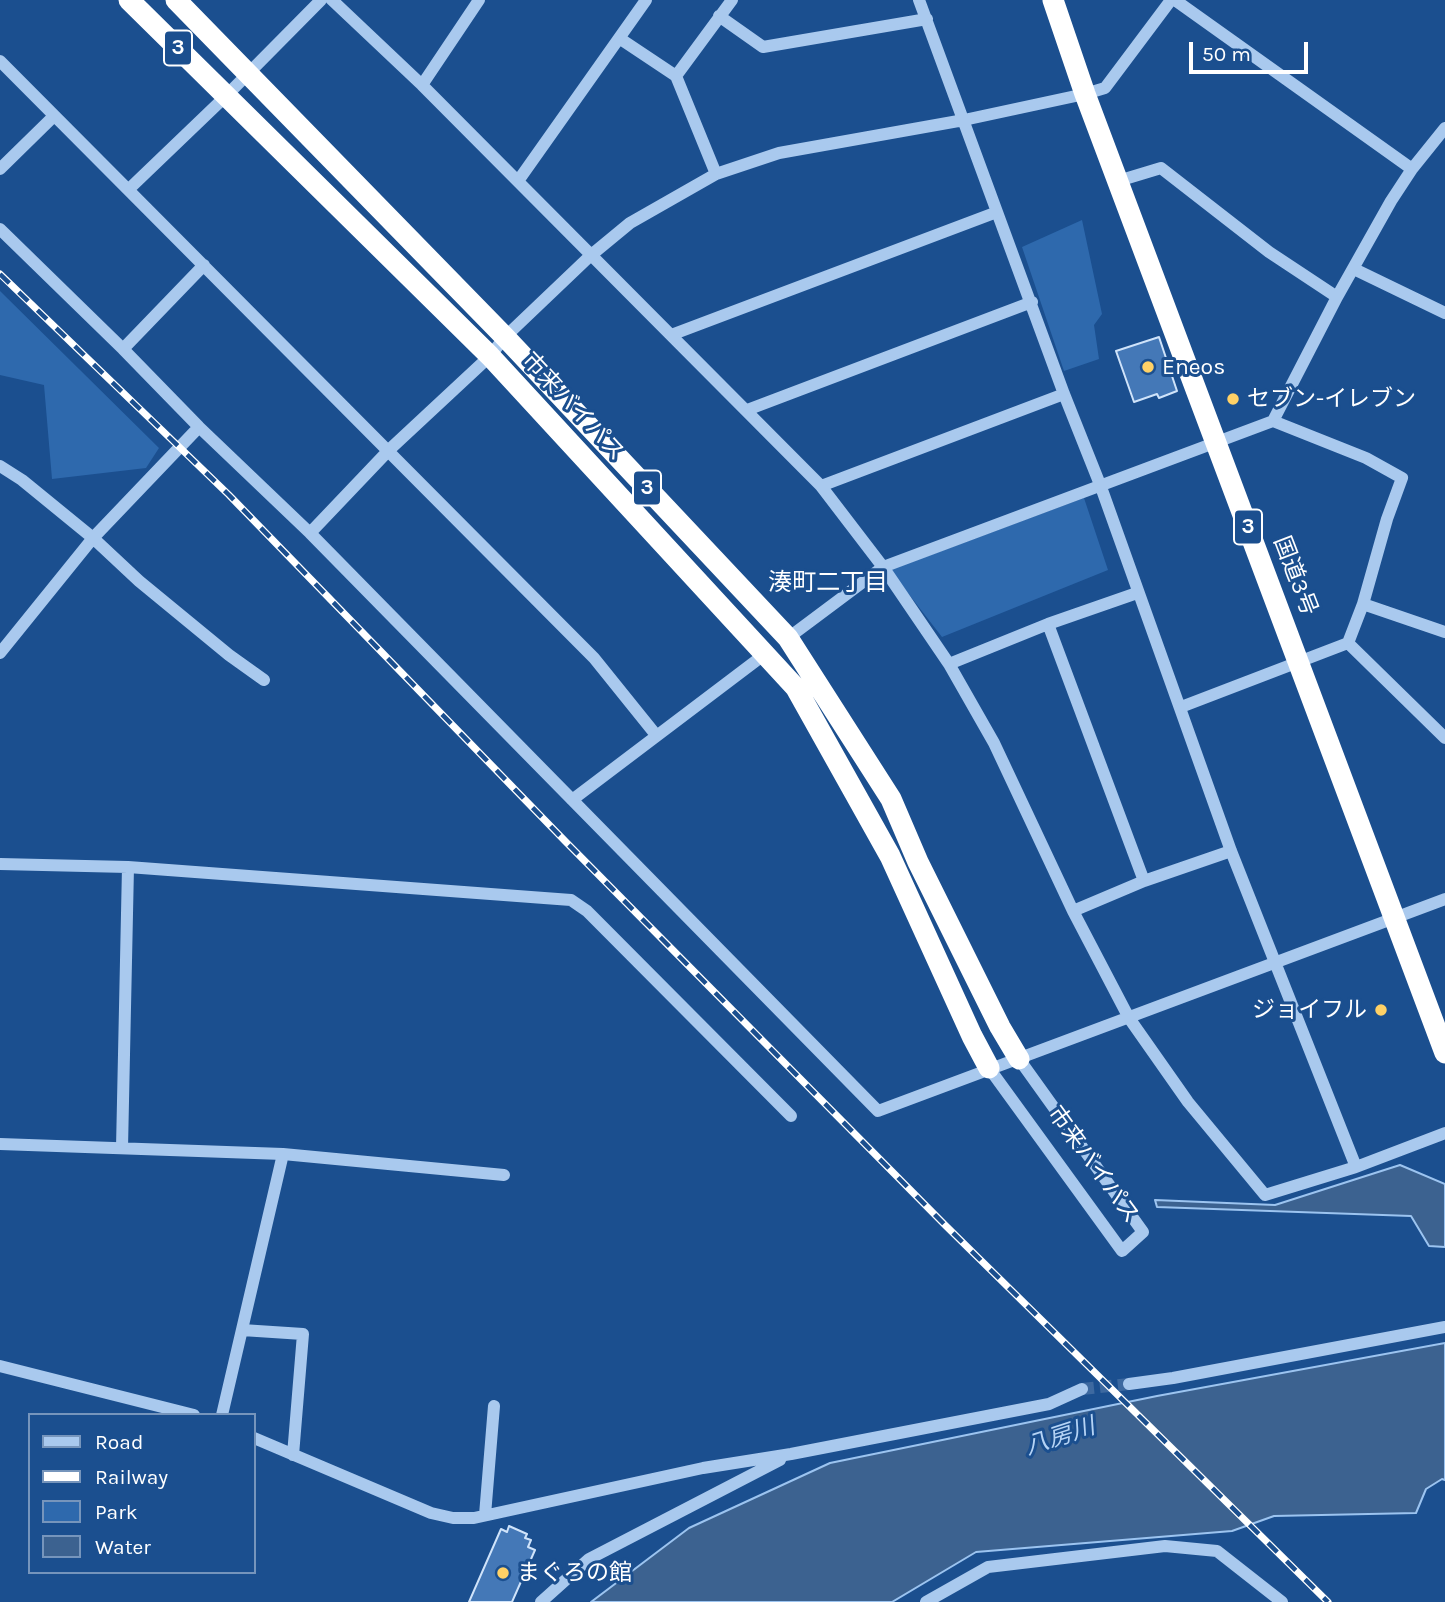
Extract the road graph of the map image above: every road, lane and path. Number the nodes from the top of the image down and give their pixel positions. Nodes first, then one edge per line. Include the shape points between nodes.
1 (129, 0) edge
2 (176, 0) edge
3 (321, 0) edge
4 (332, 0) edge
5 (646, 0) edge
6 (732, 0) edge
7 (919, 0) edge
8 (1052, 0) edge
9 (1173, 0) edge
10 (476, 1) edge
11 (719, 16) junction
12 (927, 19) junction
13 (619, 38) junction
14 (0, 61) edge
15 (248, 72) junction
16 (676, 76) junction
17 (422, 85) junction
18 (1085, 94) junction
19 (227, 95) junction
20 (54, 116) junction
21 (964, 120) junction
22 (1445, 128) edge
23 (0, 169) edge
24 (1412, 169) junction
25 (716, 174) junction
26 (517, 181) junction
27 (1118, 181) junction
28 (129, 189) junction
29 (997, 212) junction
30 (0, 229) edge
31 (590, 256) junction
32 (204, 265) junction
33 (1354, 269) junction
34 (1337, 297) junction
35 (1032, 302) junction
36 (1445, 313) edge
37 (671, 335) junction
38 (505, 337) junction
39 (123, 349) junction
40 (490, 356) junction
41 (1064, 394) junction
42 (747, 410) junction
43 (1273, 421) junction
44 (199, 427) junction
45 (1216, 443) junction
46 (390, 450) junction
47 (0, 466) edge
48 (821, 486) junction
49 (1101, 486) junction
50 (310, 533) junction
51 (93, 538) junction
52 (883, 567) junction
53 (1137, 593) junction
54 (1363, 604) junction
55 (1048, 624) junction
56 (1445, 632) edge
57 (789, 638) junction
58 (1348, 643) junction
59 (0, 653) edge
60 (765, 654) junction
61 (1299, 662) junction
62 (949, 664) junction
63 (264, 680) dead end
64 (1181, 707) junction
65 (656, 735) junction
66 (1445, 738) edge
67 (572, 800) junction
68 (1231, 851) junction
69 (0, 864) edge
70 (128, 867) junction
71 (1144, 881) junction
72 (1445, 899) edge
73 (1073, 911) junction
74 (1394, 918) junction
75 (1275, 962) junction
76 (1129, 1018) junction
77 (1445, 1053) edge
78 (1019, 1059) junction
79 (989, 1068) junction
80 (791, 1116) dead end
81 (1445, 1133) edge
82 (0, 1144) edge
83 (122, 1148) junction
84 (283, 1154) junction
85 (1356, 1167) junction
86 (504, 1175) dead end
87 (1445, 1327) edge
88 (242, 1330) junction
89 (0, 1366) edge
90 (1129, 1384) tunnel mouth
91 (1082, 1389) tunnel mouth
92 (494, 1406) dead end
93 (186, 1413) edge
94 (222, 1413) edge
95 (256, 1439) edge
96 (791, 1454) junction
97 (293, 1455) junction
98 (485, 1515) junction
99 (541, 1602) edge
100 (926, 1602) edge
101 (1282, 1602) edge

1 - 19 highway, 市来バイパス / 3
2 - 15 highway, 市来バイパス / 3
3 - 15 street
4 - 17 street
5 - 13 street
6 - 11 street
7 - 12 street
8 - 18 highway, 国道3号 / 3
9 - 18 street via 1105,88
9 - 24 street
10 - 17 street
11 - 12 street via 763,47
11 - 16 street
12 - 21 street
13 - 16 street
13 - 26 street
14 - 20 street
15 - 19 street
15 - 38 highway, 市来バイパス / 3
16 - 25 street
17 - 26 street
18 - 21 street
18 - 27 highway, 国道3号 / 3
19 - 28 street
19 - 40 highway, 市来バイパス / 3
20 - 23 street
20 - 28 street
21 - 25 street via 779,153
21 - 29 street
22 - 24 street
24 - 33 street
25 - 31 street via 630,223
26 - 31 street
27 - 34 street via 1161,168 1269,252
27 - 45 highway, 国道3号 / 3
28 - 32 street
29 - 35 street
29 - 37 street
30 - 39 street
31 - 37 street
31 - 38 street
32 - 39 street
32 - 46 street
33 - 34 street
33 - 36 street
34 - 43 street
35 - 41 street
35 - 42 street
37 - 42 street
38 - 40 street
38 - 57 highway, 市来バイパス / 3
39 - 44 street
40 - 46 street
40 - 60 highway, 市来バイパス / 3
41 - 48 street
41 - 49 street
42 - 48 street
43 - 45 street
43 - 54 street via 1366,458 1402,478
44 - 50 street
44 - 51 street
45 - 49 street
45 - 61 highway, 国道3号 / 3
46 - 50 street
46 - 65 street via 594,658
47 - 51 street
48 - 52 street
49 - 52 street
49 - 53 street
50 - 67 street
51 - 59 street
51 - 63 street via 139,581
52 - 57 street
52 - 62 street
53 - 55 street
53 - 64 street
54 - 56 street
54 - 58 street
55 - 62 street
55 - 71 street
57 - 78 highway, 市来バイパス / 3 via 891,799 918,862
58 - 61 street
58 - 66 street
60 - 65 street
60 - 79 highway, 市来バイパス / 3 via 796,688 890,856
61 - 64 street
61 - 74 highway, 国道3号 / 3
62 - 73 street via 994,743
64 - 68 street
65 - 67 street
67 - 79 street via 878,1111
68 - 71 street
68 - 75 street
69 - 70 street
70 - 80 street via 571,900
70 - 83 street
71 - 73 street
72 - 74 street
73 - 76 street
74 - 75 street
74 - 77 highway, 国道3号 / 3
75 - 76 street
75 - 85 street
76 - 78 street
76 - 85 street via 1188,1102 1265,1195
78 - 79 street
78 - 79 street, 市来バイパス / 3 via 1143,1232 1122,1251
81 - 85 street
82 - 83 street
83 - 84 street
84 - 86 street
84 - 88 street
87 - 90 street
88 - 94 street
88 - 97 street via 303,1334
89 - 93 street
91 - 96 street via 1049,1404
92 - 98 street
95 - 97 street
96 - 98 street
96 - 99 street via 589,1559
97 - 98 street via 431,1513 453,1518
100 - 101 street via 988,1567 1165,1546 1217,1552

